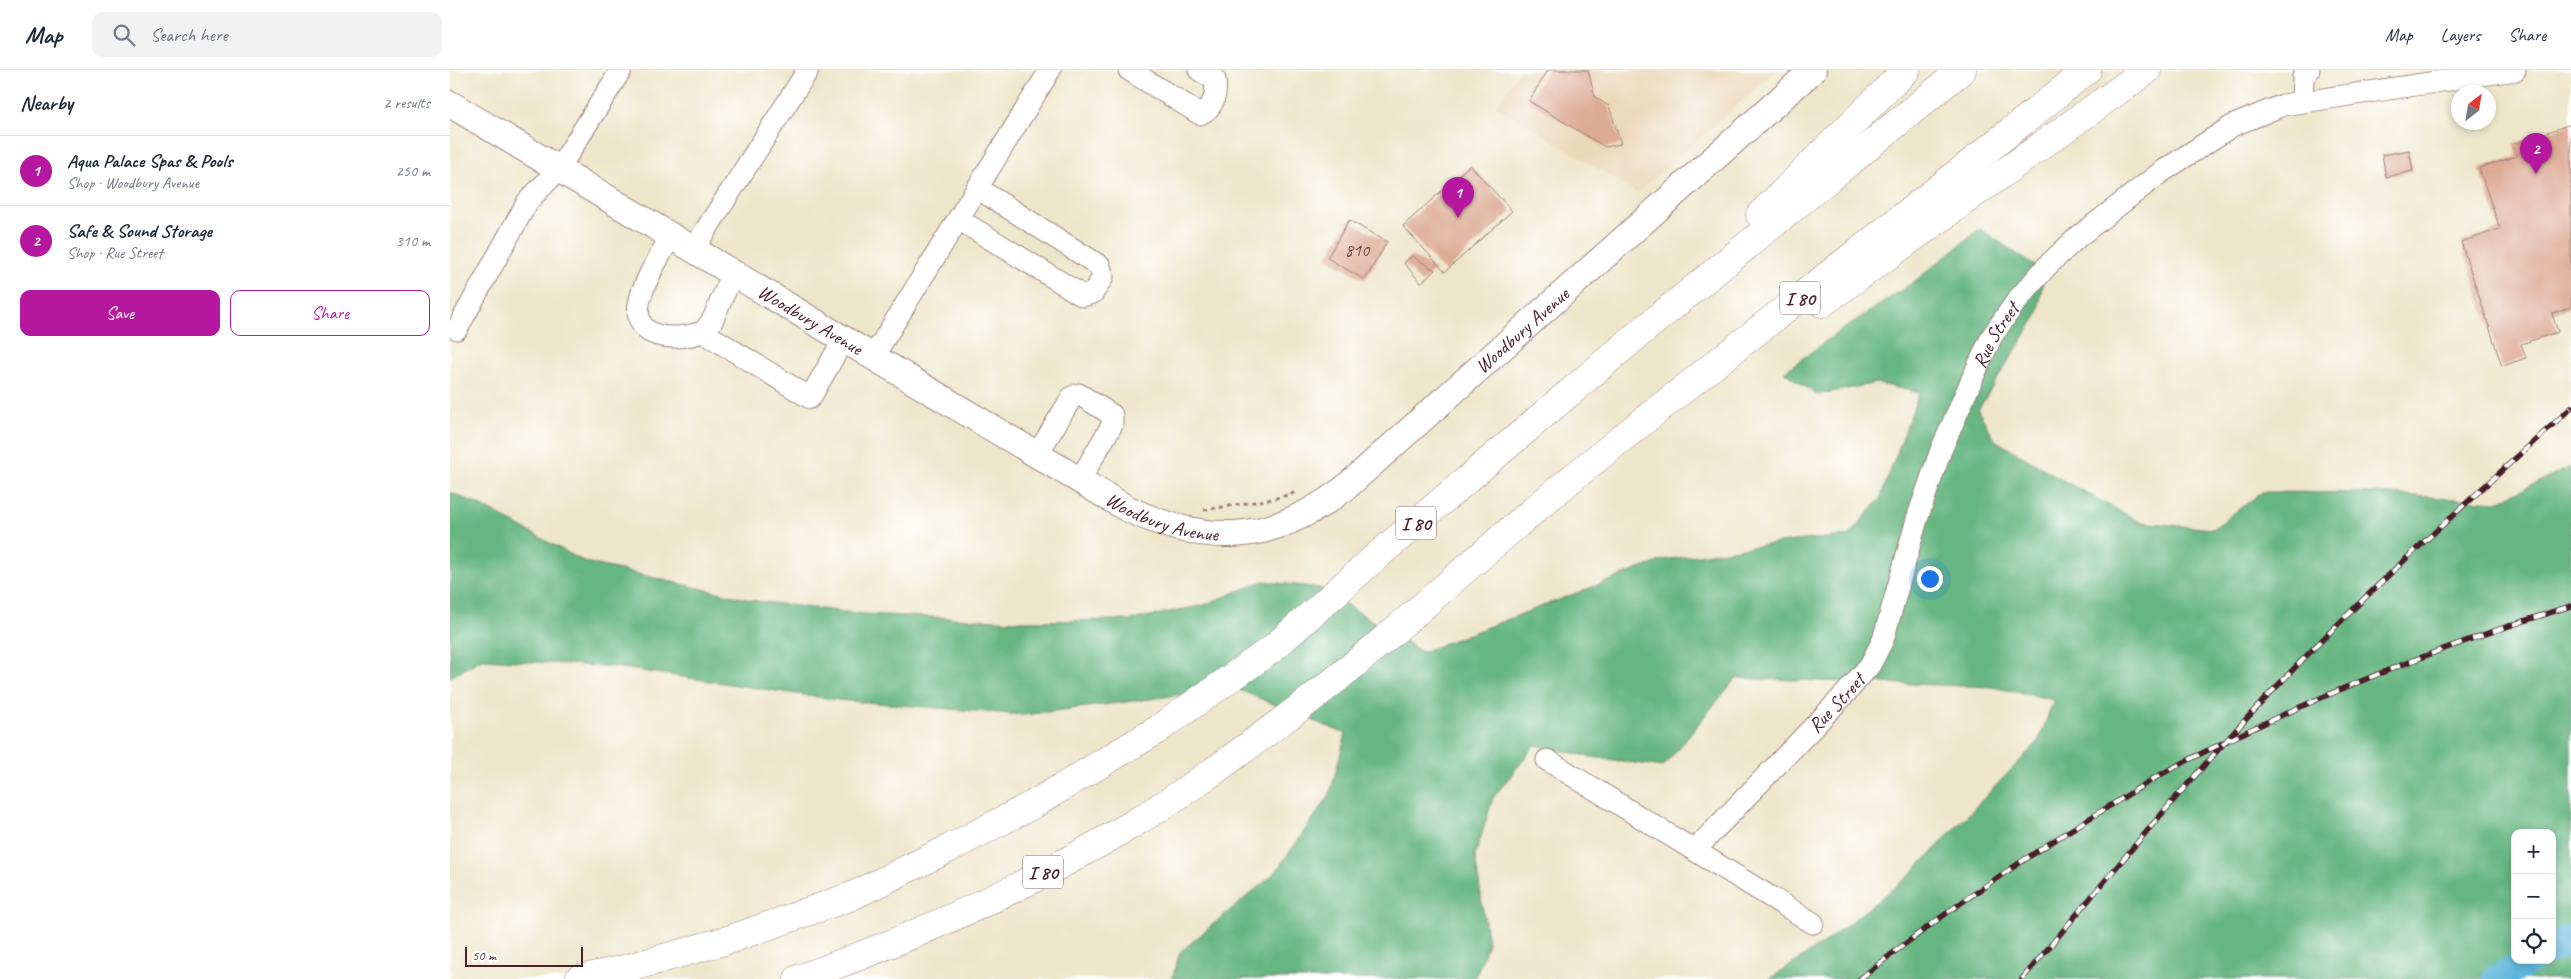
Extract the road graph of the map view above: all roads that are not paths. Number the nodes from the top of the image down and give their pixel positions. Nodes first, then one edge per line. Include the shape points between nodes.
1 (621, 70) edge
2 (808, 70) edge
3 (1050, 70) edge
4 (1129, 70) edge
5 (1199, 70) edge
6 (1813, 70) edge
7 (1906, 70) edge
8 (1962, 70) edge
9 (2087, 70) edge
10 (2147, 70) edge
11 (2309, 70) edge
12 (2503, 71) edge
13 (2302, 102) junction
14 (450, 104) edge
15 (558, 170) junction
16 (977, 188) junction
17 (958, 219) junction
18 (670, 236) junction
19 (693, 250) junction
20 (733, 273) junction
21 (457, 329) dead end
22 (703, 332) junction
23 (1641, 332) junction
24 (844, 339) junction
25 (873, 356) junction
26 (1037, 455) junction
27 (1571, 479) junction
28 (1079, 481) junction
29 (1547, 760) dead end
30 (1695, 850) junction
31 (1813, 923) dead end
32 (578, 979) edge
33 (798, 979) edge

1 - 15 street
2 - 19 street
3 - 16 street
4 - 5 street via 1200,114 1207,111 1217,94 1215,80
6 - 28 main road, Woodbury Avenue via 1362,474 1315,509 1287,522 1254,531 1201,533 1157,523
7 - 23 highway
8 - 23 highway, I 80
9 - 27 highway, I 80
10 - 27 highway
11 - 13 street via 2303,78
12 - 13 street, Rue Street
13 - 30 street, Rue Street via 2283,105 2232,126 2160,173 2078,237 2018,299 1992,336 1941,450 1917,519 1883,640 1870,665
14 - 15 main road, Woodbury Avenue
15 - 18 main road, Woodbury Avenue
15 - 21 street via 528,201
16 - 17 street
16 - 17 street via 1100,266 1103,278 1093,293 1084,296
17 - 25 street
18 - 19 main road, Woodbury Avenue
18 - 22 street via 640,298 640,319 646,329 659,337 682,337
19 - 20 main road, Woodbury Avenue
20 - 22 street via 712,321
20 - 24 main road, Woodbury Avenue
22 - 24 street via 810,398
23 - 32 highway, I 80 via 1272,648 1149,734 1034,804 852,896 731,939 625,970
24 - 25 main road, Woodbury Avenue
25 - 26 main road, Woodbury Avenue
26 - 28 main road, Woodbury Avenue
26 - 28 street via 1072,397 1079,394 1112,415 1112,425
27 - 33 highway, I 80 via 1297,710 1132,825 985,903 871,954
29 - 30 street
30 - 31 street

